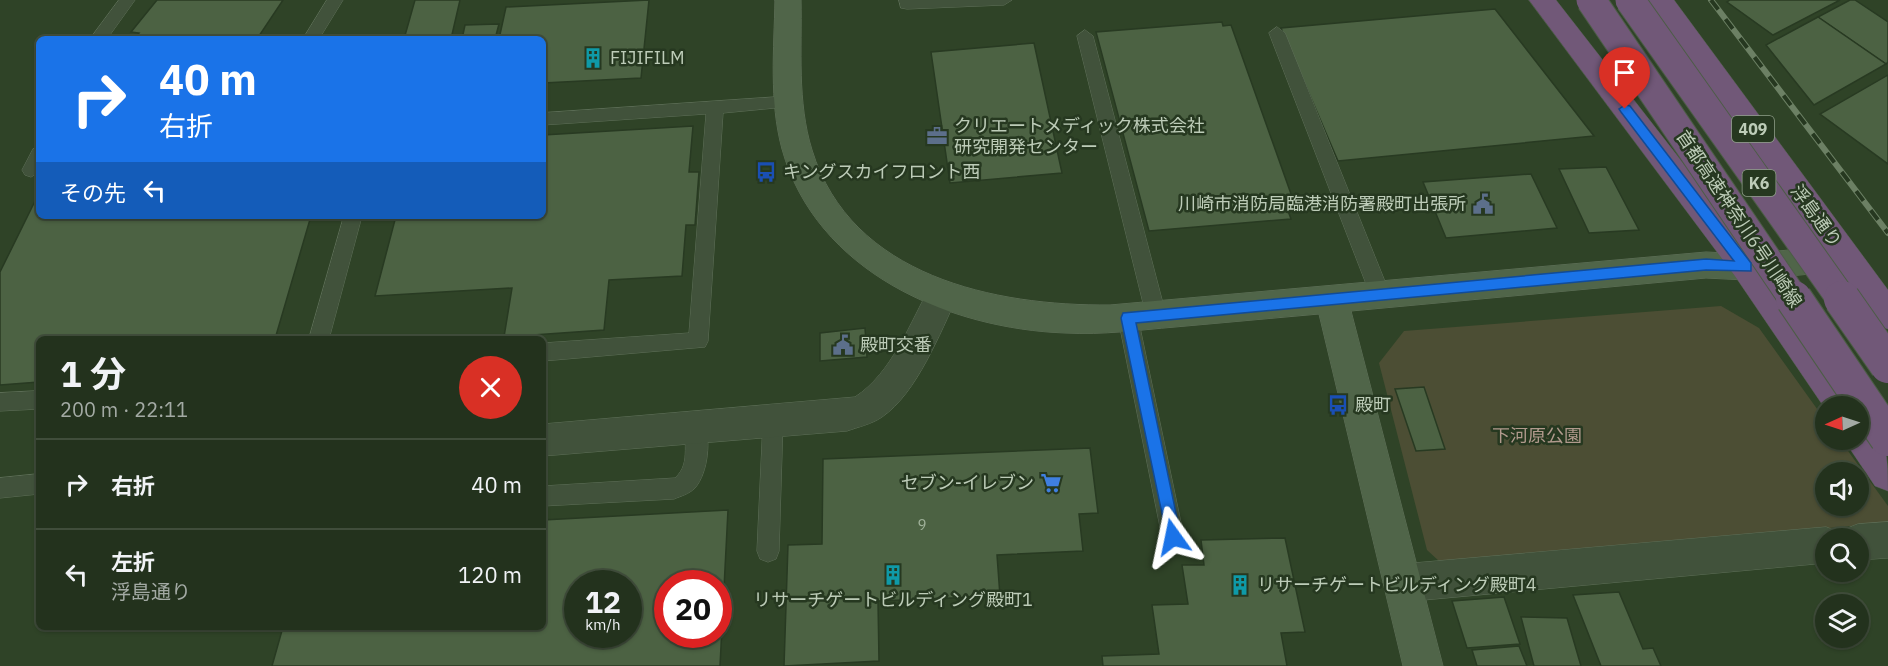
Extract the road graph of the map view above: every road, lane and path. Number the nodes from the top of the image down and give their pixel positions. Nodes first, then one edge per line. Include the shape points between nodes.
1 (127, 0) edge
2 (335, 0) edge
3 (788, 0) edge
4 (907, 0) edge
5 (1004, 0) edge
6 (1542, 0) edge
7 (1590, 0) edge
8 (1630, 0) edge
9 (1660, 0) edge
10 (1277, 33) dead end
11 (100, 36) edge
12 (313, 36) edge
13 (1085, 36) dead end
14 (790, 102) junction
15 (715, 107) junction
16 (546, 119) edge
17 (36, 160) edge
18 (31, 170) dead end
19 (351, 219) edge
20 (1846, 257) junction
21 (1746, 267) junction
22 (1380, 294) junction
23 (942, 295) junction
24 (1332, 299) junction
25 (1888, 315) edge
26 (1142, 316) junction
27 (320, 336) edge
28 (546, 352) edge
29 (1888, 365) edge
30 (1835, 396) edge
31 (36, 400) edge
32 (0, 402) edge
33 (773, 421) junction
34 (696, 428) junction
35 (1888, 438) edge
36 (546, 440) edge
37 (1869, 447) edge
38 (1888, 474) edge
39 (36, 484) edge
40 (0, 488) edge
41 (546, 496) edge
42 (1173, 537) dead end
43 (1888, 540) edge
44 (1869, 541) edge
45 (1815, 546) edge
46 (768, 551) dead end
47 (1402, 583) junction
48 (1423, 666) edge

1 - 11 lane
2 - 12 lane
3 - 14 street
4 - 5 lane via 907,4
6 - 21 highway
7 - 35 highway, 首都高速神奈川6号川崎線 / K6, bridge
8 - 29 highway, 首都高速神奈川6号川崎線 / K6, bridge
9 - 20 highway, 浮島通り / 409
10 - 22 lane
13 - 26 lane
14 - 15 lane
14 - 23 street via 793,133 803,168 834,220 868,252
15 - 16 lane
15 - 28 lane via 698,341
17 - 18 lane
19 - 27 lane
20 - 21 street
20 - 25 highway, 浮島通り / 409
21 - 22 street via 1706,264
21 - 30 highway
22 - 24 street
23 - 26 street via 983,309 1036,319 1075,321
23 - 33 street via 912,352 880,398 869,407 847,415
24 - 26 street
24 - 47 street
26 - 42 lane
31 - 32 lane
33 - 34 street
33 - 46 lane
34 - 36 street
34 - 41 lane via 695,468 686,486
37 - 38 highway
39 - 40 lane
43 - 44 street
45 - 47 street
47 - 48 street

